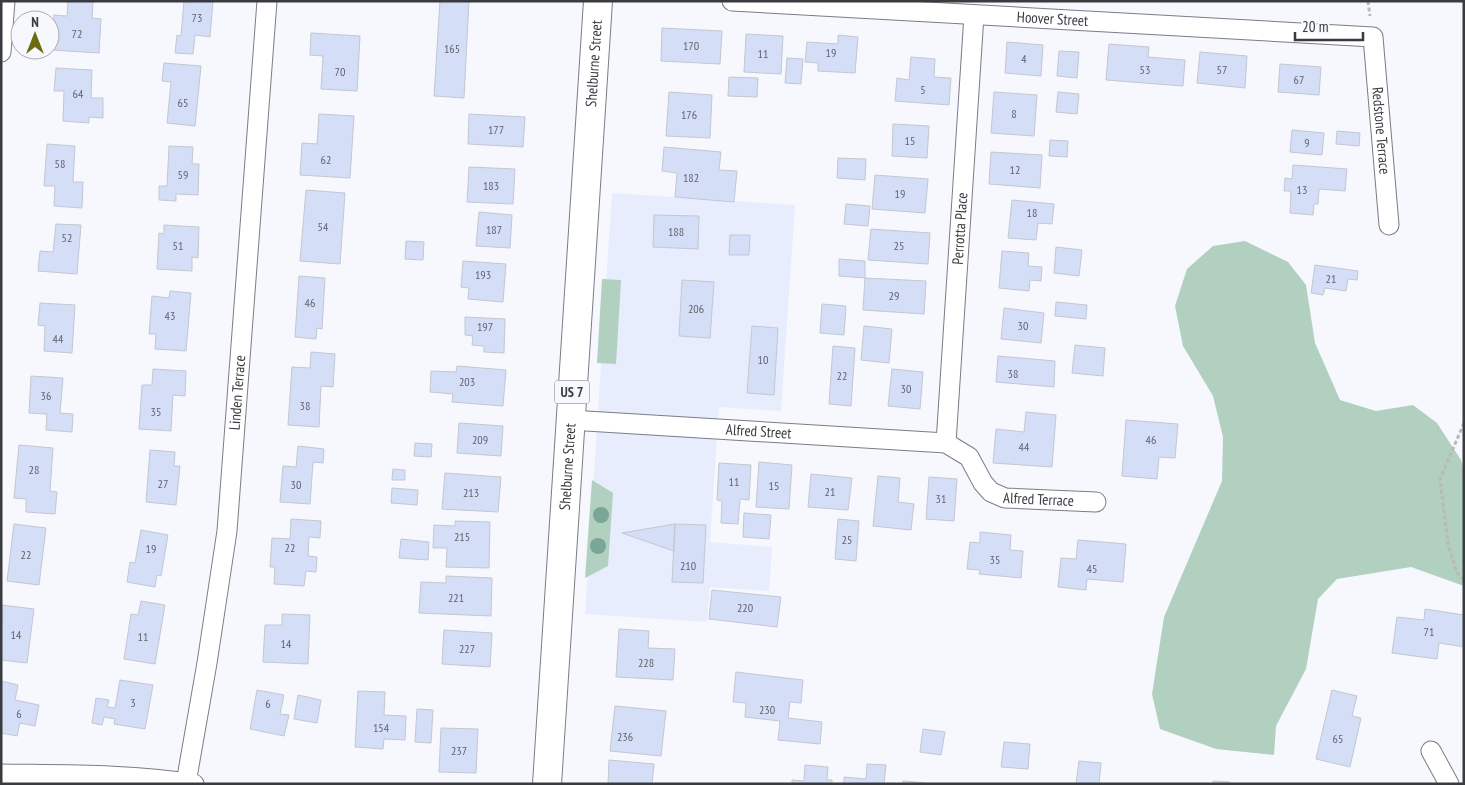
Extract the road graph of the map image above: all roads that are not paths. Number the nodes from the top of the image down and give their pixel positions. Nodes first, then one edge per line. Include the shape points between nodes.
1 (4, 1) edge
2 (267, 1) edge
3 (598, 1) edge
4 (732, 1) edge
5 (921, 7) edge
6 (974, 15) junction
7 (1373, 37) joint
8 (1, 52) edge
9 (1388, 225) dead end
10 (570, 420) junction
11 (946, 443) junction
12 (1096, 502) dead end
13 (1431, 751) dead end
14 (1, 774) edge
15 (190, 783) edge
16 (547, 784) edge
17 (1448, 784) edge

1 - 8 street
2 - 15 street, Linden Terrace via 227,531
3 - 10 main road, Shelburne Street / US 7
4 - 5 street, Hoover Street
5 - 6 street, Hoover Street
6 - 7 street, Hoover Street
6 - 11 street, Perrotta Place
7 - 9 street, Redstone Terrace
10 - 11 street, Alfred Street
10 - 16 main road, Shelburne Street / US 7
11 - 12 street, Alfred Terrace via 969,457 982,483 991,492 1005,498
13 - 17 street
14 - 15 street via 121,776

